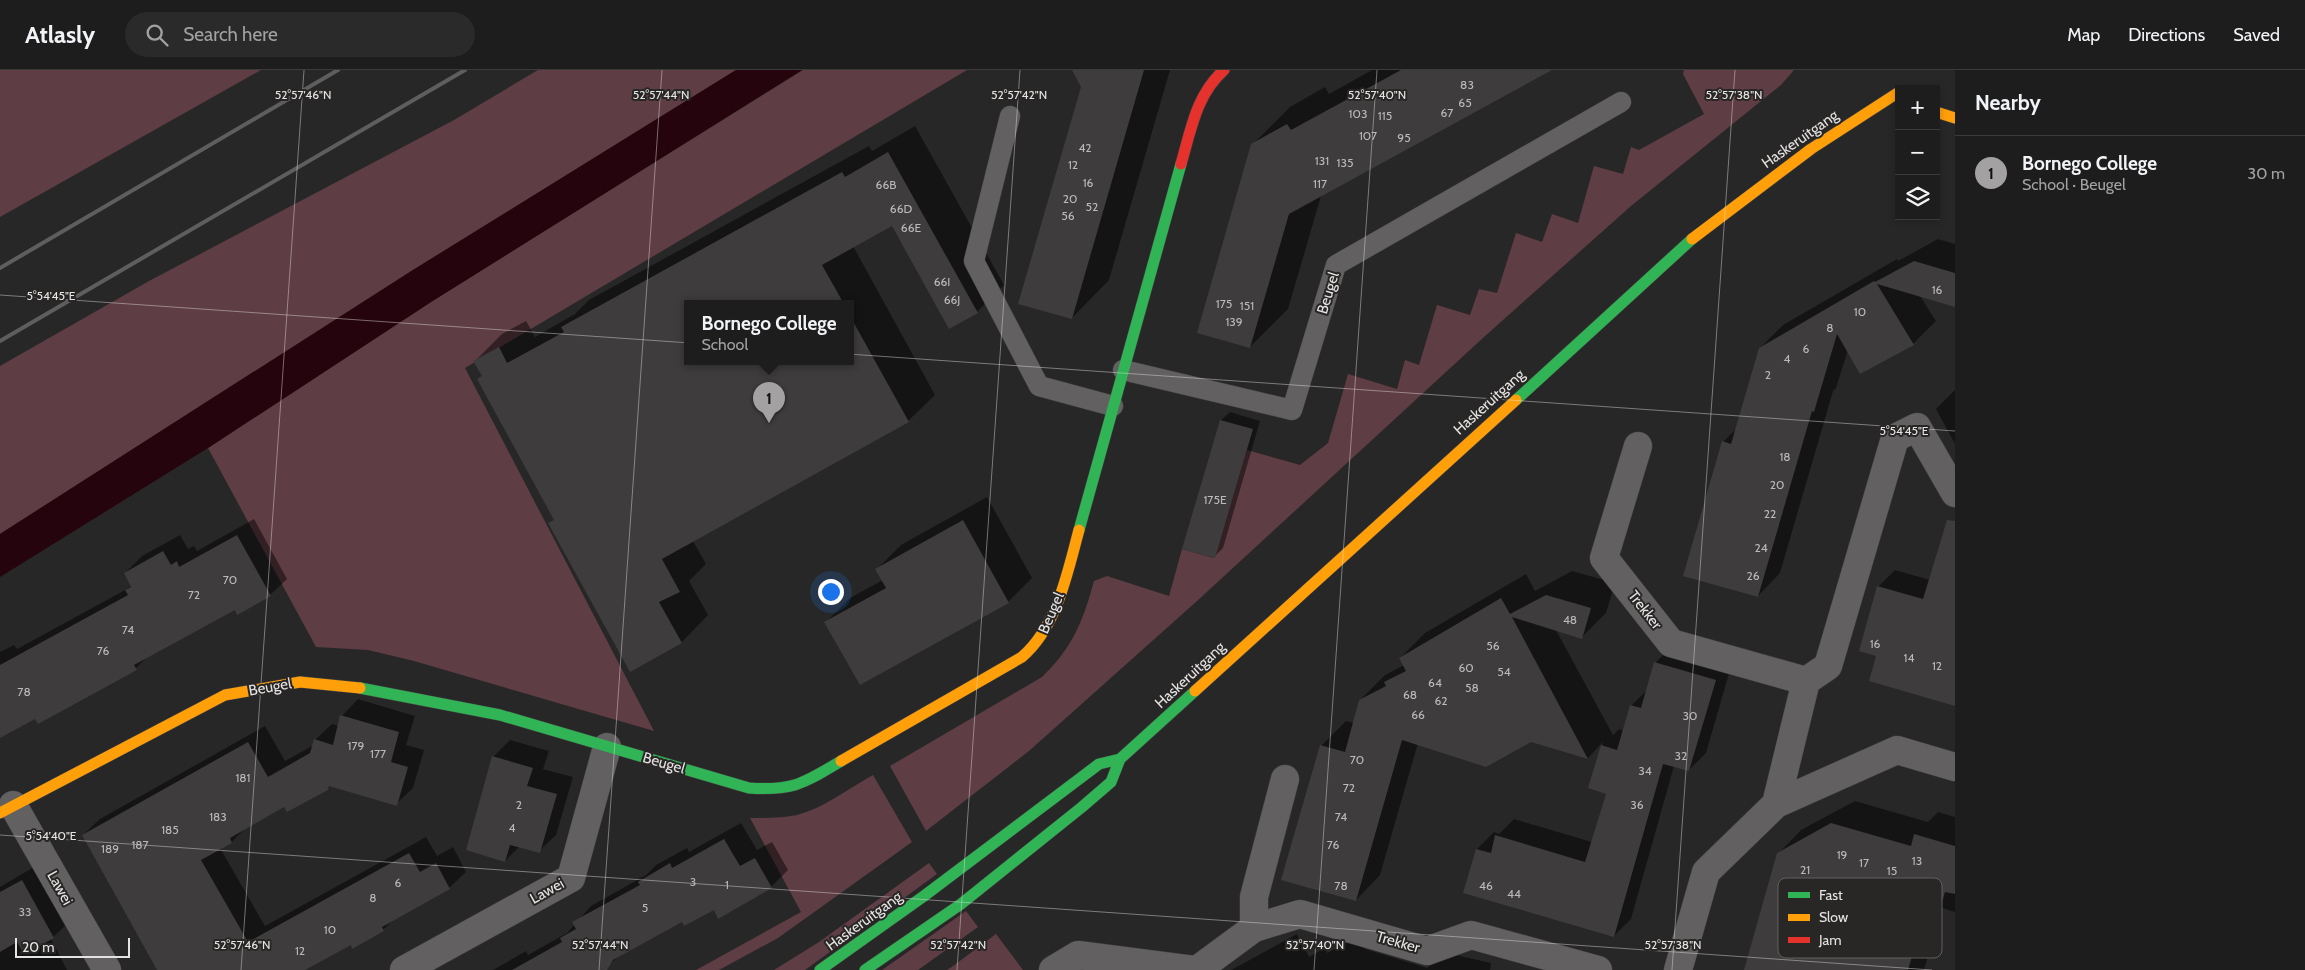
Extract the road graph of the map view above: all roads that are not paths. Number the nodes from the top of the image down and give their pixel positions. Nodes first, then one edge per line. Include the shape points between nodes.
1 (1224, 70) edge
2 (1895, 95) edge
3 (1621, 102) dead end
4 (1940, 113) edge
5 (1010, 116) dead end
6 (1955, 118) edge
7 (1123, 370) junction
8 (1113, 406) junction
9 (1638, 446) dead end
10 (1955, 493) edge
11 (1806, 681) junction
12 (608, 747) junction
13 (1120, 759) junction
14 (1955, 767) edge
15 (1285, 779) dead end
16 (1776, 804) junction
17 (7, 809) edge
18 (1254, 928) junction
19 (107, 970) edge
20 (404, 970) edge
21 (820, 970) edge
22 (865, 970) edge
23 (1053, 970) edge
24 (1196, 970) edge
25 (1598, 970) edge
26 (1678, 970) edge

1 - 7 main road, Beugel via 1198,104
2 - 13 main road, Haskeruitgang via 1811,149 1700,232
3 - 7 lane, Beugel via 1336,265 1292,410
4 - 6 main road
5 - 8 lane via 974,261 1039,386
7 - 8 main road, Beugel
8 - 12 main road, Beugel via 1053,613 1036,645 1022,657 802,784 776,790 749,788
9 - 11 street, Trekker via 1604,558 1671,643
10 - 11 street via 1917,427 1895,438 1828,666
11 - 16 street
12 - 17 main road, Beugel via 500,715 364,688 300,682 225,695
12 - 20 street, Lawei via 571,878
13 - 21 main road, Haskeruitgang via 1099,764
13 - 22 main road, Haskeruitgang via 1111,782 1042,841 939,920
14 - 16 street via 1897,750
15 - 18 street via 1254,897
16 - 26 street via 1706,872
17 - 19 street, Lawei
18 - 24 street, Trekker
18 - 25 street, Trekker via 1300,914 1427,951 1471,935
23 - 24 street, Trekker via 1078,955

